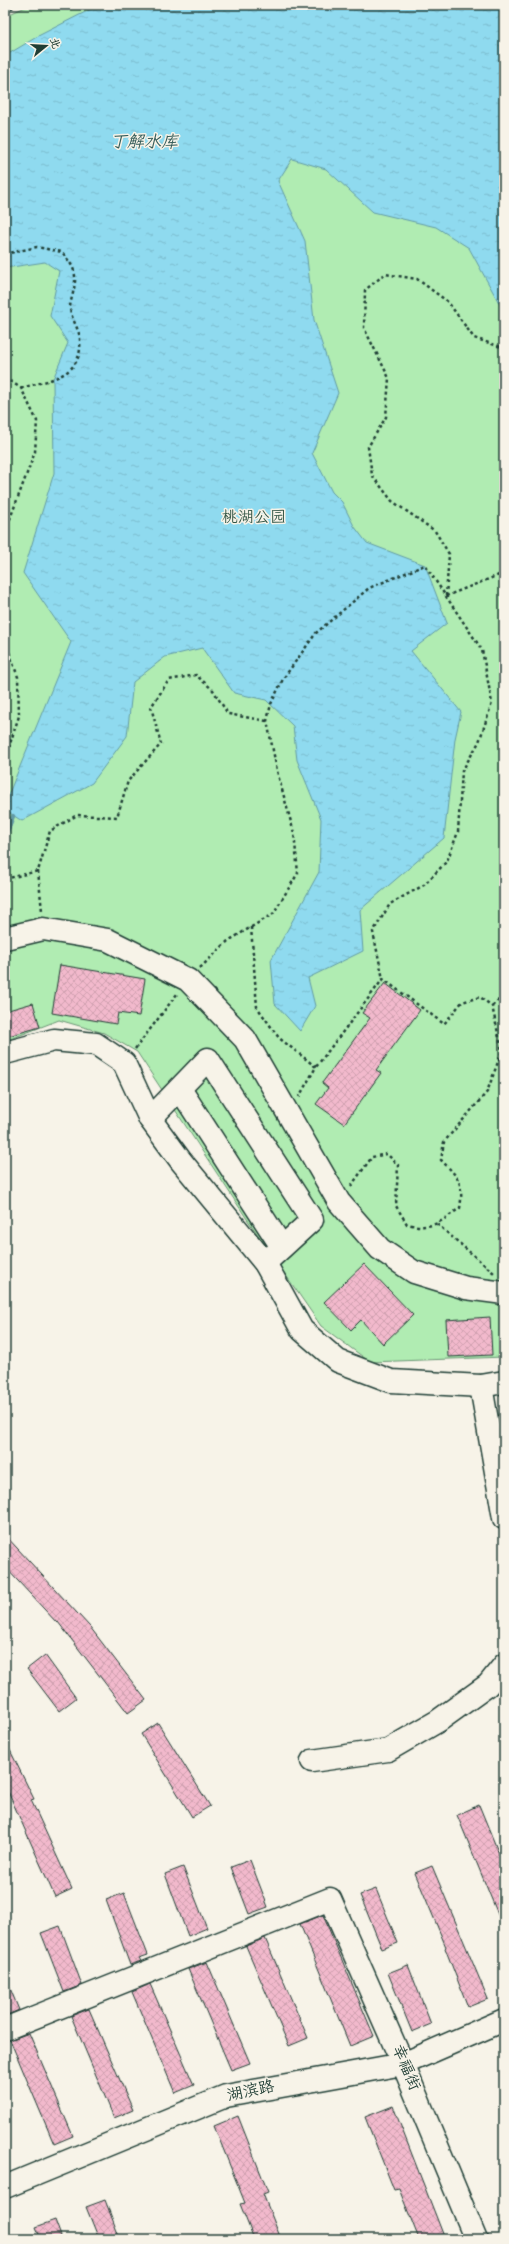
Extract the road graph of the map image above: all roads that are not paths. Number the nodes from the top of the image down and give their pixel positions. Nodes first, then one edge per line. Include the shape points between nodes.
1 (5, 938) edge
2 (5, 1053) edge
3 (180, 1089) junction
4 (150, 1119) junction
5 (282, 1247) junction
6 (265, 1263) junction
7 (501, 1285) edge
8 (504, 1382) edge
9 (481, 1386) junction
10 (504, 1518) edge
11 (504, 1665) edge
12 (312, 1761) dead end
13 (504, 2020) edge
14 (5, 2029) edge
15 (403, 2064) junction
16 (5, 2187) edge
17 (476, 2239) edge

1 - 7 street via 43,930 108,940 188,980 245,1039 339,1202 380,1249 414,1272 466,1288
2 - 4 street via 54,1040 96,1044 124,1063
3 - 4 street
3 - 5 street
3 - 5 street via 208,1059 312,1220
4 - 6 street
5 - 6 street
6 - 9 street via 302,1330 338,1361 391,1381
8 - 9 street
9 - 10 street
11 - 12 street via 488,1685 438,1721 388,1750
13 - 15 street, 湖滨路
14 - 15 street, 幸福街 via 330,1899
15 - 16 street, 湖滨路 via 226,2096
15 - 17 street, 幸福街

